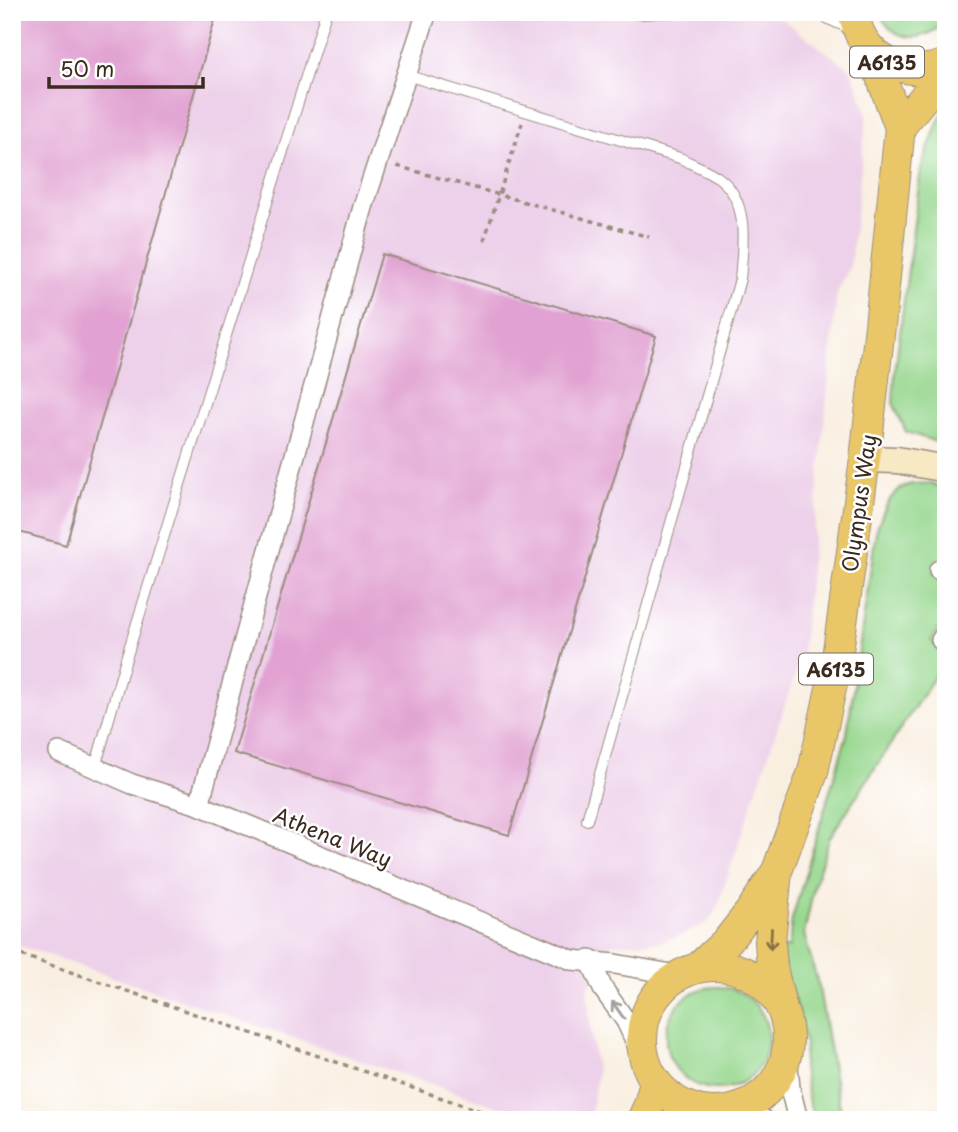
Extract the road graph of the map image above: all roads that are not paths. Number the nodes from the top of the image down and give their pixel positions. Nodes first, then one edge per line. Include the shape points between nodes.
1 (326, 12) edge
2 (427, 12) edge
3 (629, 12) edge
4 (673, 12) edge
5 (813, 12) edge
6 (861, 32) edge
7 (946, 64) edge
8 (946, 70) edge
9 (406, 75) junction
10 (900, 127) junction
11 (865, 459) junction
12 (946, 469) edge
13 (59, 752) dead end
14 (95, 768) junction
15 (199, 805) junction
16 (587, 820) dead end
17 (777, 871) junction
18 (590, 960) junction
19 (688, 971) junction
20 (781, 1007) junction
21 (787, 1055) junction
22 (650, 1071) junction
23 (714, 1114) edge
24 (642, 1120) edge
25 (764, 1120) edge
26 (798, 1120) edge

1 - 14 lane
2 - 9 street
3 - 4 lane
5 - 6 lane
6 - 7 main road, A6135 via 888,63 910,70
6 - 10 main road, Olympus Way / A6135
8 - 10 main road, A6135
9 - 15 street via 363,207
9 - 16 lane via 680,158 719,178 733,194 740,213 744,231 740,279
10 - 11 main road, Olympus Way / A6135
11 - 12 street
11 - 17 main road, Olympus Way / A6135 via 836,665 813,772
13 - 14 street, Athena Way
14 - 15 street, Athena Way
15 - 18 street, Athena Way via 572,960
17 - 19 main road, Olympus Way / A6135 via 728,940
17 -> 20 main road, Olympus Way / A6135 via 770,942
18 - 19 street, Athena Way
22 -> 18 street
19 - 20 main road, Olympus Way / A6135 via 724,965 748,972 767,987
19 - 22 main road, Olympus Way / A6135 via 658,991 646,1012 641,1036
20 - 21 main road, Olympus Way / A6135 via 788,1031
21 - 23 main road via 767,1091 751,1103
21 - 26 street
22 - 23 main road via 673,1099
22 - 24 main road, A6135 via 649,1105
23 - 25 street

